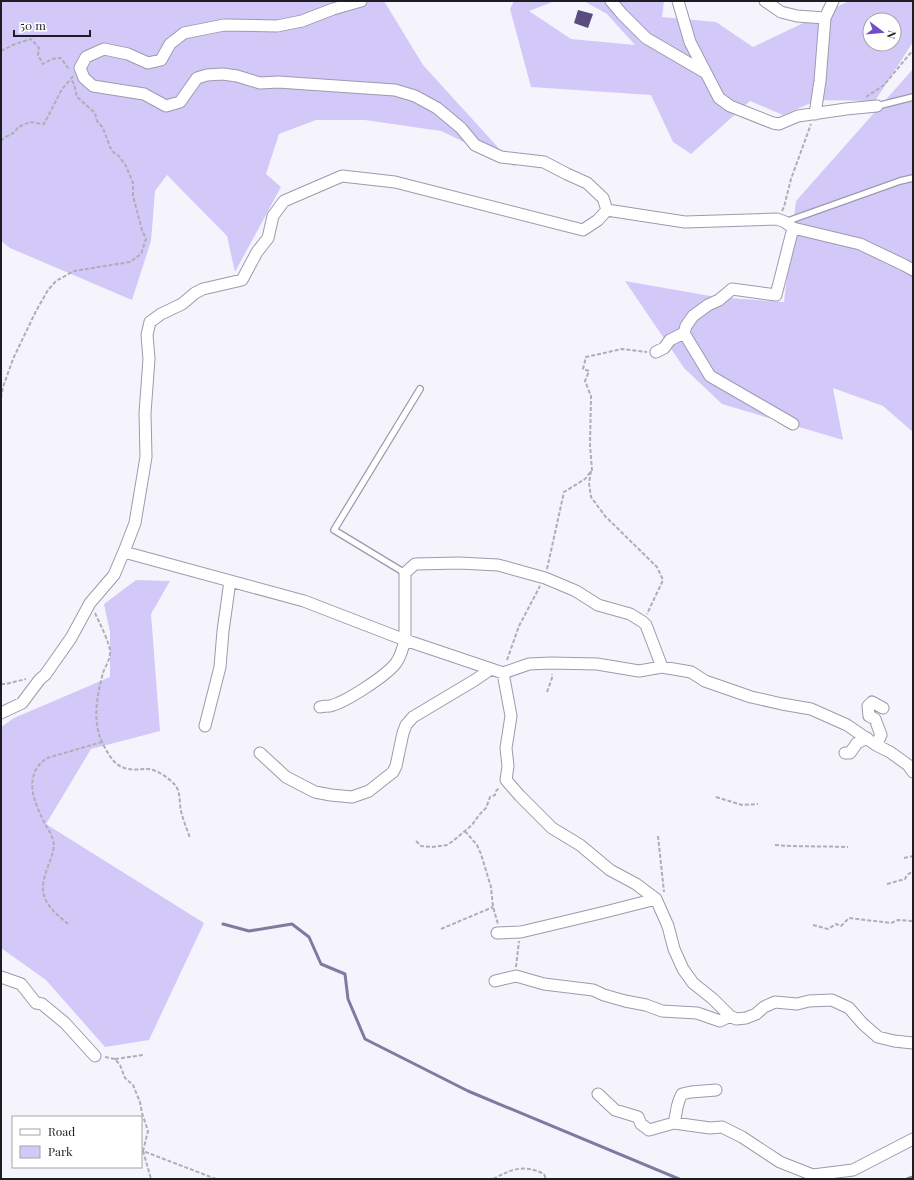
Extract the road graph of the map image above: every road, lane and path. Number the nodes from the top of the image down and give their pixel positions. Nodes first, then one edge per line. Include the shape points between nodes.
1 (361, 1) edge
2 (611, 1) edge
3 (678, 1) edge
4 (765, 1) edge
5 (833, 1) edge
6 (825, 18) junction
7 (913, 50) edge
8 (1, 51) edge
9 (80, 68) junction
10 (706, 74) junction
11 (71, 79) junction
12 (865, 97) dead end
13 (913, 97) edge
14 (877, 106) joint
15 (815, 114) junction
16 (1, 141) edge
17 (913, 178) edge
18 (607, 210) junction
19 (785, 223) junction
20 (913, 270) edge
21 (684, 333) junction
22 (656, 352) joint
23 (420, 389) dead end
24 (1, 398) edge
25 (794, 424) dead end
26 (592, 470) junction
27 (124, 552) junction
28 (405, 573) junction
29 (545, 578) junction
30 (230, 581) junction
31 (90, 603) junction
32 (643, 622) junction
33 (405, 640) junction
34 (551, 663) junction
35 (662, 667) junction
36 (491, 669) junction
37 (503, 673) junction
38 (45, 676) junction
39 (1, 684) edge
40 (547, 692) dead end
41 (320, 706) dead end
42 (883, 708) dead end
43 (1, 713) edge
44 (205, 726) dead end
45 (102, 742) junction
46 (871, 742) junction
47 (260, 753) dead end
48 (845, 753) dead end
49 (910, 769) edge
50 (508, 782) junction
51 (716, 797) dead end
52 (758, 804) dead end
53 (465, 831) junction
54 (658, 836) dead end
55 (190, 838) dead end
56 (416, 841) dead end
57 (775, 845) dead end
58 (848, 847) dead end
59 (913, 856) edge
60 (904, 858) dead end
61 (913, 871) edge
62 (887, 884) dead end
63 (656, 898) junction
64 (493, 907) junction
65 (913, 921) edge
66 (68, 924) dead end
67 (813, 926) dead end
68 (441, 929) dead end
69 (521, 932) junction
70 (497, 933) joint
71 (1, 976) edge
72 (516, 976) junction
73 (495, 980) dead end
74 (730, 1016) junction
75 (913, 1043) edge
76 (143, 1055) dead end
77 (95, 1056) joint
78 (115, 1059) junction
79 (716, 1090) dead end
80 (598, 1094) dead end
81 (674, 1123) junction
82 (913, 1139) edge
83 (143, 1151) junction
84 (151, 1179) edge
85 (216, 1179) edge
86 (494, 1179) edge
87 (546, 1179) edge

1 - 9 street via 290,24 224,25 184,33 170,44 161,60 148,63 128,54 104,49 86,57
2 - 10 street via 646,38
3 - 10 street via 690,42
4 - 6 street via 781,12
5 - 6 street
6 - 15 street
7 - 12 path via 884,85
8 - 9 path via 31,39 39,48 38,55 43,64 52,58 61,58 68,68
9 - 11 path
9 - 18 street via 84,78 93,86 144,94 166,106 180,102 196,78 207,75 238,76 260,83 395,90 415,96 437,108 461,128 475,145 502,157 544,162 587,183 603,198
10 - 15 street via 719,98 730,106 773,123 779,124 798,116
11 - 16 path via 62,89 44,124 30,122 18,126 15,132
11 - 24 path via 77,97 95,112 110,147 126,166 133,183 133,196 146,239 141,254 130,262 74,271 56,281 36,311 13,359
13 - 14 lane
14 - 15 street
15 - 19 path via 791,179 784,208
17 - 19 lane
18 - 19 street via 685,222
18 - 27 street via 583,230 395,182 342,176 284,201 273,216 268,238 242,280 195,292 182,304 150,322 147,335 149,359 145,413 146,457 134,523
19 - 20 street via 860,244
19 - 21 street via 776,295 732,289 693,316
21 - 22 street via 670,340 664,348
21 - 25 street via 710,376
22 - 26 path via 622,349 586,357 583,369 589,371 585,381 591,396
23 - 28 lane via 334,530
26 - 29 path via 585,479 564,492
26 - 32 path via 589,483 591,497 605,516 657,567 662,580
27 - 30 street
27 - 31 street via 114,575
28 - 29 street via 415,564 459,563 498,565
28 - 33 street
29 - 32 street via 576,591 598,605 630,614
29 - 37 path via 519,626
30 - 33 street via 304,601
30 - 44 street via 220,667
31 - 38 street via 71,638
31 - 45 path via 110,653 96,709
32 - 35 street
33 - 36 street
33 - 41 street via 396,663 381,677 346,699 330,706
34 - 35 street via 597,664 639,671
34 - 37 street via 529,664
34 - 40 path via 552,678
35 - 46 street via 691,672 751,697 811,709 847,725
36 - 37 street
36 - 47 street via 406,725 393,772 369,791 352,797 315,792 286,776
37 - 50 street via 511,716 506,748
38 - 39 path
38 - 43 street via 22,702
42 - 46 street via 872,702 868,706 869,716 875,719 881,735
45 - 55 path via 114,761 122,767 152,769 175,785
45 - 66 path via 47,758 40,763 33,778 32,790 54,849 43,886 43,895 57,916
46 - 48 street via 857,742 850,753
46 - 49 street via 890,752
50 - 53 path via 500,786 495,795 490,797 486,808
50 - 63 street via 552,828 580,845 610,870
51 - 52 path via 742,805
53 - 56 path via 447,845 421,846
53 - 64 path via 481,854 491,887
54 - 63 path via 664,896
57 - 58 path
59 - 60 path
61 - 62 path via 905,879
63 - 69 street
63 - 74 street via 683,969 693,983
64 - 68 path
64 - 70 path via 498,924
65 - 67 path via 898,920 891,924 849,918 841,926 836,924 828,929
69 - 70 street
69 - 72 path
71 - 77 street via 21,984 36,1002 65,1023
72 - 73 street
72 - 74 street via 544,984 593,990 662,1011 697,1013 720,1021
74 - 75 street via 746,1018 775,1002 797,1004 832,1000 849,1008 878,1037
76 - 78 path
77 - 78 path
78 - 83 path via 125,1078 133,1085 140,1102 148,1131
79 - 81 street via 682,1094 677,1101
80 - 81 street via 615,1110 638,1117 641,1124 649,1130
81 - 82 street via 722,1127 780,1162 812,1175 852,1170
83 - 84 path
83 - 85 path
86 - 87 path via 515,1169 525,1168 544,1174

